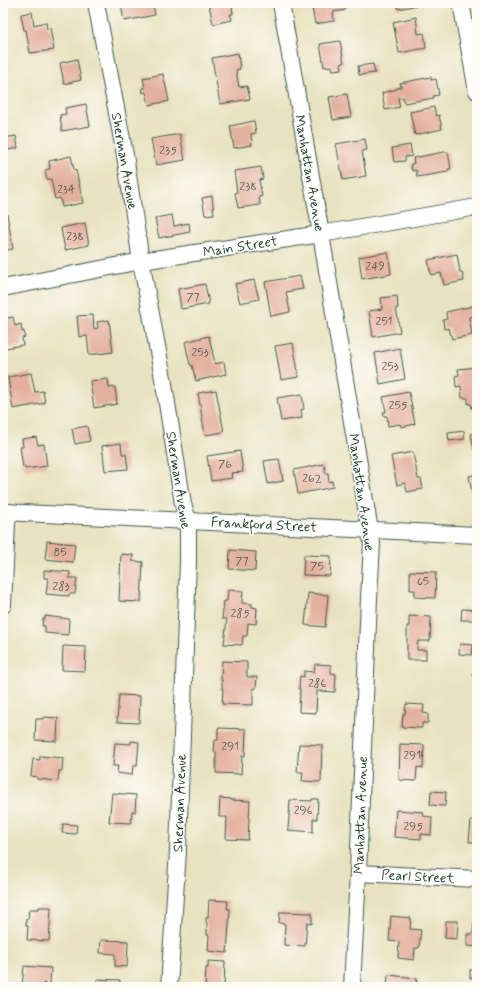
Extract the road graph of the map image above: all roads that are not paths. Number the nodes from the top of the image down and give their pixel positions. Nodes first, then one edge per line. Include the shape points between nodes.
1 (96, 3) edge
2 (281, 3) edge
3 (462, 3) edge
4 (477, 91) edge
5 (477, 207) edge
6 (321, 234) junction
7 (141, 262) junction
8 (3, 288) edge
9 (6, 512) edge
10 (188, 520) junction
11 (370, 529) junction
12 (477, 535) edge
13 (3, 605) edge
14 (358, 873) junction
15 (477, 879) edge
16 (169, 987) edge
17 (352, 987) edge

1 - 7 street, Sherman Avenue via 125,155
2 - 6 street, Manhattan Avenue
3 - 4 street
5 - 6 street, Main Street
6 - 7 street, Main Street
6 - 11 street, Manhattan Avenue
7 - 8 street, Main Street
7 - 10 street, Sherman Avenue via 183,504
9 - 10 street, Frankford Street
9 - 13 street
10 - 11 street, Frankford Street
10 - 16 street, Sherman Avenue via 178,851
11 - 12 street, Frankford Street
11 - 14 street, Manhattan Avenue via 372,543
14 - 15 street, Pearl Street
14 - 17 street, Manhattan Avenue

